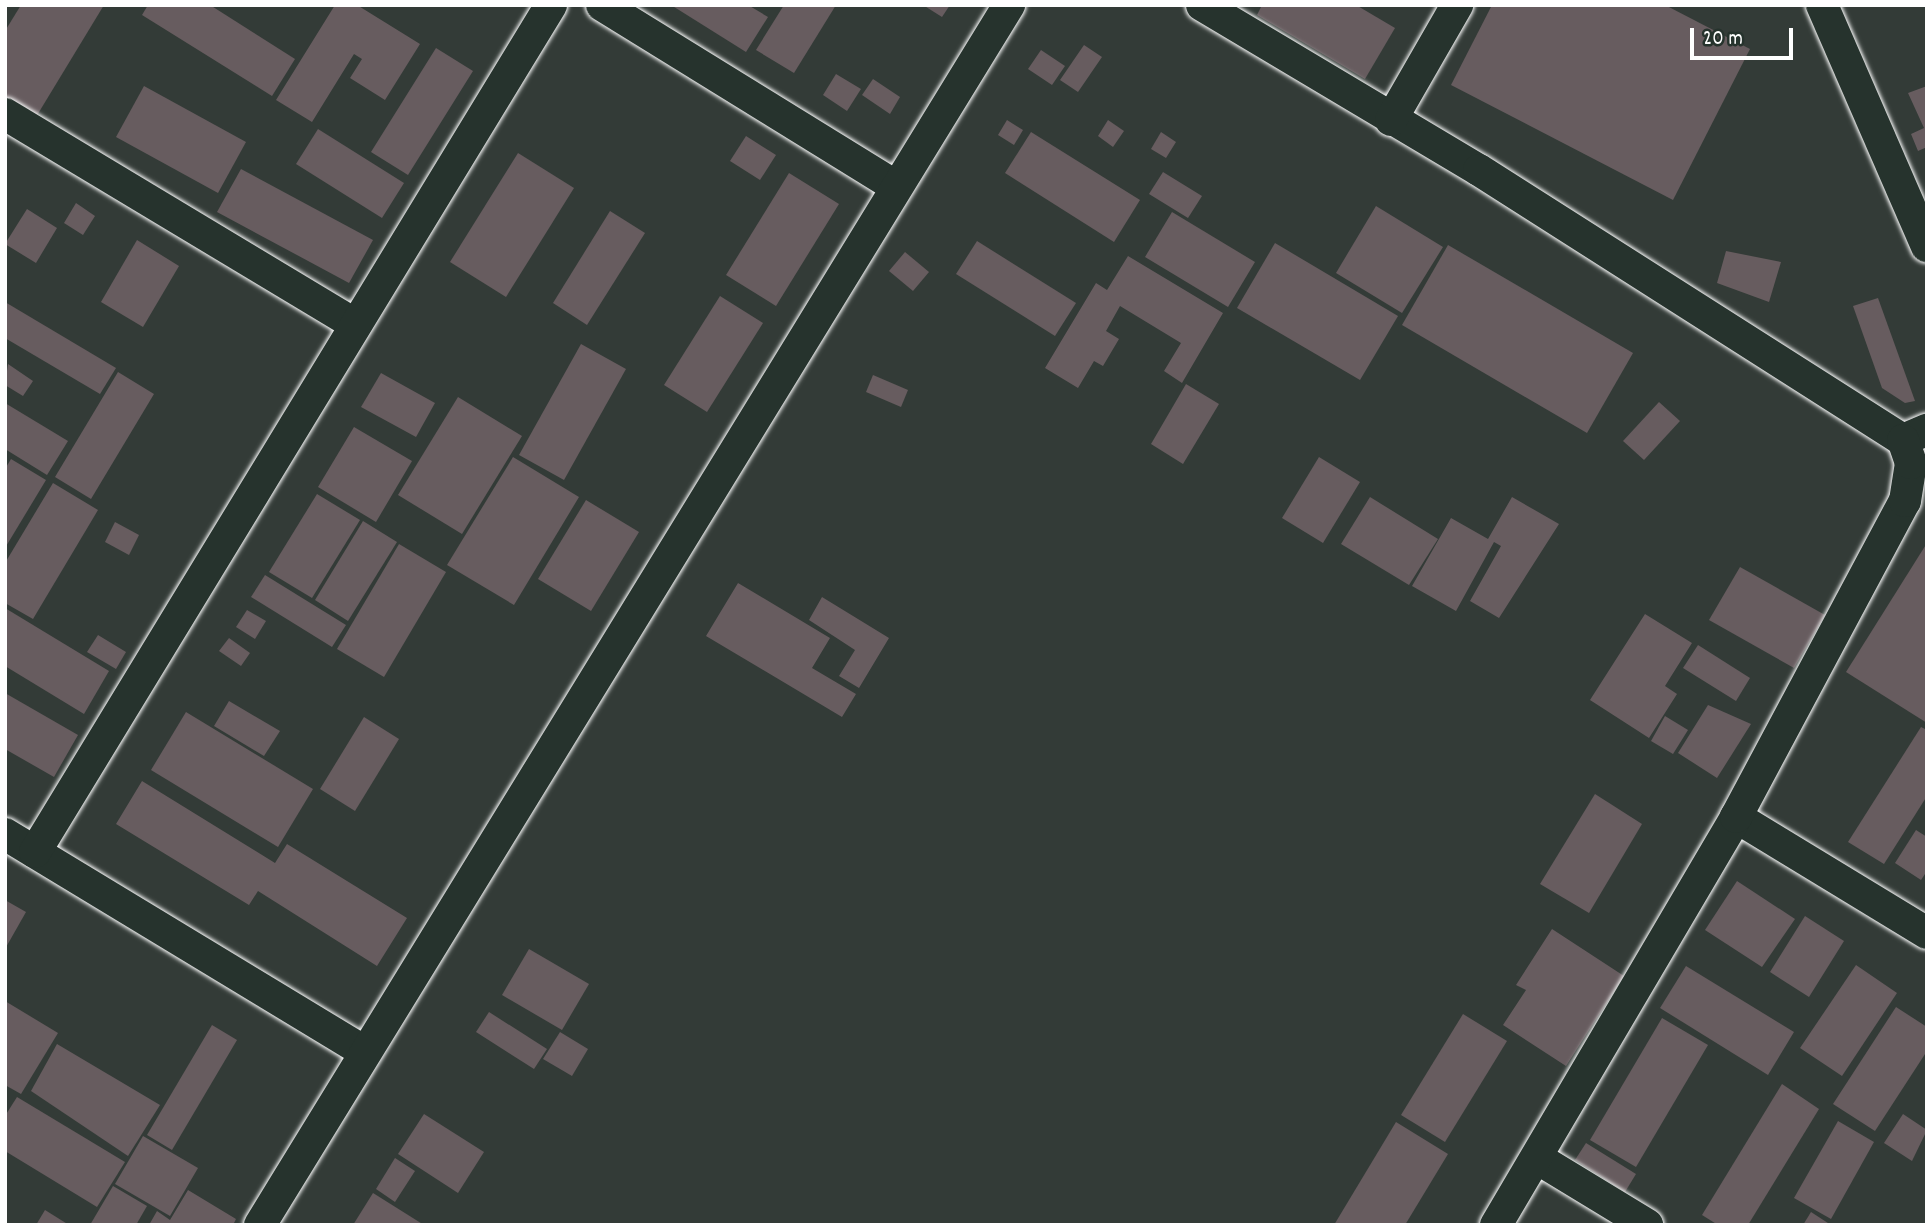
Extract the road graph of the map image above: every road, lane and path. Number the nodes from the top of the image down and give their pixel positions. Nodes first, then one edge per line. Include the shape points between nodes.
1 (551, 5) edge
2 (603, 5) edge
3 (1009, 5) edge
4 (1202, 5) edge
5 (1457, 5) edge
6 (1822, 5) edge
7 (5, 114) edge
8 (1391, 120) junction
9 (895, 186) junction
10 (1927, 246) edge
11 (354, 323) junction
12 (1915, 435) edge
13 (1736, 817) junction
14 (5, 834) edge
15 (35, 852) junction
16 (1927, 933) edge
17 (364, 1051) junction
18 (1537, 1158) junction
19 (260, 1225) edge
20 (1496, 1225) edge
21 (1647, 1225) edge

1 - 11 street
2 - 9 street
3 - 9 street
4 - 8 street
5 - 8 street
6 - 10 street
7 - 11 street
8 - 12 street
9 - 17 street
11 - 15 street
12 - 13 street via 1905,501
13 - 16 street
13 - 18 street
14 - 15 street
15 - 17 street
17 - 19 street
18 - 20 street
18 - 21 street

